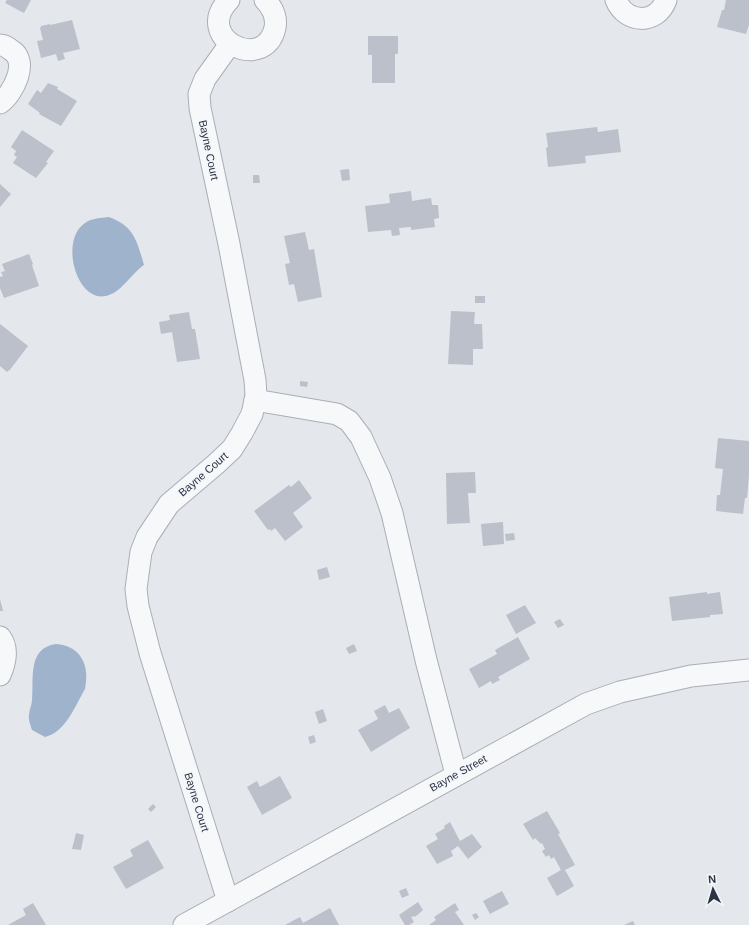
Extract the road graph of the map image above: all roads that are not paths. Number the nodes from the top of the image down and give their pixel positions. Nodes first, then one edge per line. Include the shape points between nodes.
1 (229, 0) edge
2 (265, 0) edge
3 (616, 0) edge
4 (666, 0) edge
5 (230, 44) junction
6 (0, 45) edge
7 (0, 103) edge
8 (255, 400) junction
9 (0, 638) edge
10 (749, 670) edge
11 (0, 675) edge
12 (456, 774) junction
13 (228, 901) junction
14 (184, 925) edge

1 - 5 street via 222,8 219,25 223,36
2 - 5 street via 273,10 276,22 274,32 268,41 250,50
3 - 4 street via 627,14 636,18 656,14
5 - 8 street, Bayne Court via 205,79 199,94 255,380
6 - 7 street via 15,52 20,59 20,71 14,86
8 - 12 street via 337,414 349,421 361,437 380,478 392,513
8 - 13 street, Bayne Court via 252,414 232,449 169,504 147,537 141,552 136,589 150,653
9 - 11 street via 5,649
10 - 12 street, Bayne Street via 691,676 620,692 586,704
12 - 13 street, Bayne Street
13 - 14 street, Bayne Street

